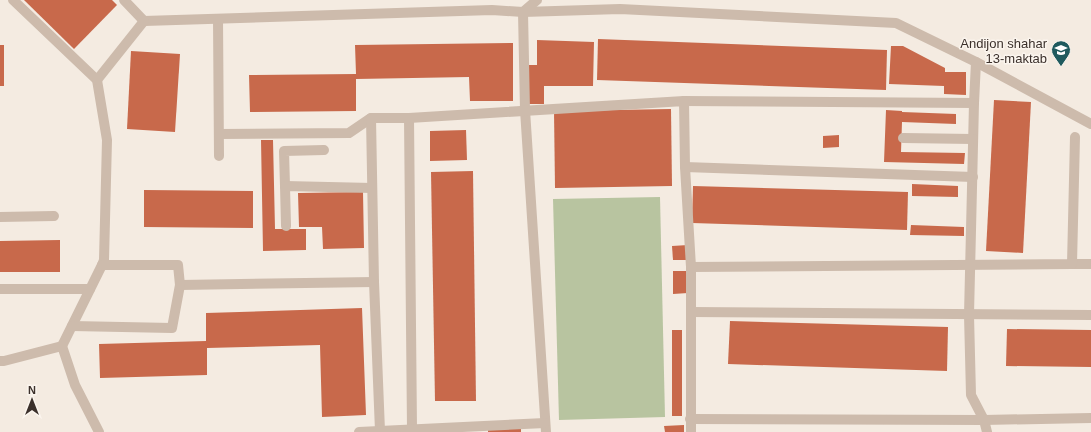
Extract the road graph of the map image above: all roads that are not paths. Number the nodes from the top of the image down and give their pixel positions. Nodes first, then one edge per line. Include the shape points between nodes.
1 (13, 0) edge
2 (537, 0) edge
3 (127, 1) edge
4 (523, 12) junction
5 (218, 18) junction
6 (144, 20) junction
7 (976, 62) junction
8 (97, 80) junction
9 (684, 101) junction
10 (974, 103) junction
11 (525, 110) junction
12 (371, 118) junction
13 (409, 118) junction
14 (1091, 124) edge
15 (219, 134) junction
16 (1075, 137) dead end
17 (903, 138) dead end
18 (973, 139) junction
19 (324, 150) dead end
20 (219, 156) dead end
21 (685, 167) junction
22 (973, 177) junction
23 (285, 186) junction
24 (372, 188) junction
25 (54, 216) dead end
26 (0, 217) edge
27 (286, 226) dead end
28 (1072, 264) junction
29 (1091, 264) edge
30 (102, 265) junction
31 (971, 265) junction
32 (691, 267) junction
33 (374, 282) junction
34 (180, 285) junction
35 (0, 289) edge
36 (90, 289) junction
37 (691, 312) junction
38 (969, 315) junction
39 (1091, 315) edge
40 (72, 326) junction
41 (62, 346) junction
42 (0, 361) edge
43 (1091, 418) edge
44 (690, 419) junction
45 (984, 420) junction
46 (545, 428) edge
47 (412, 429) junction
48 (380, 431) edge
49 (99, 432) edge
50 (359, 432) edge
51 (691, 432) edge
52 (987, 432) edge

1 - 8 street
2 - 4 street
3 - 6 street
4 - 5 street via 492,10
4 - 7 street via 620,9 896,23
4 - 11 street
5 - 6 street
5 - 15 street
6 - 8 street
7 - 10 street
7 - 14 street
8 - 30 street via 107,140
9 - 10 street
9 - 11 street
9 - 21 street
10 - 18 street
11 - 13 street
11 - 46 street
12 - 13 street
12 - 15 street via 349,133
12 - 24 street
13 - 47 street
15 - 20 street
16 - 28 street
17 - 18 street
18 - 22 street
19 - 23 street via 284,151
21 - 22 street
21 - 32 street
22 - 31 street
23 - 24 street
23 - 27 street
24 - 33 street
25 - 26 street
28 - 29 street
28 - 31 street
30 - 34 street via 178,265
30 - 36 street
31 - 32 street
31 - 38 street
32 - 37 street
33 - 34 street
33 - 48 street
34 - 40 street via 172,328
35 - 36 street
36 - 40 street
37 - 38 street
37 - 44 street
38 - 39 street
38 - 45 street via 971,395
40 - 41 street
41 - 42 street
41 - 49 street via 75,385
43 - 45 street
44 - 45 street
44 - 51 street
45 - 52 street
46 - 47 street
47 - 48 street
48 - 50 street

